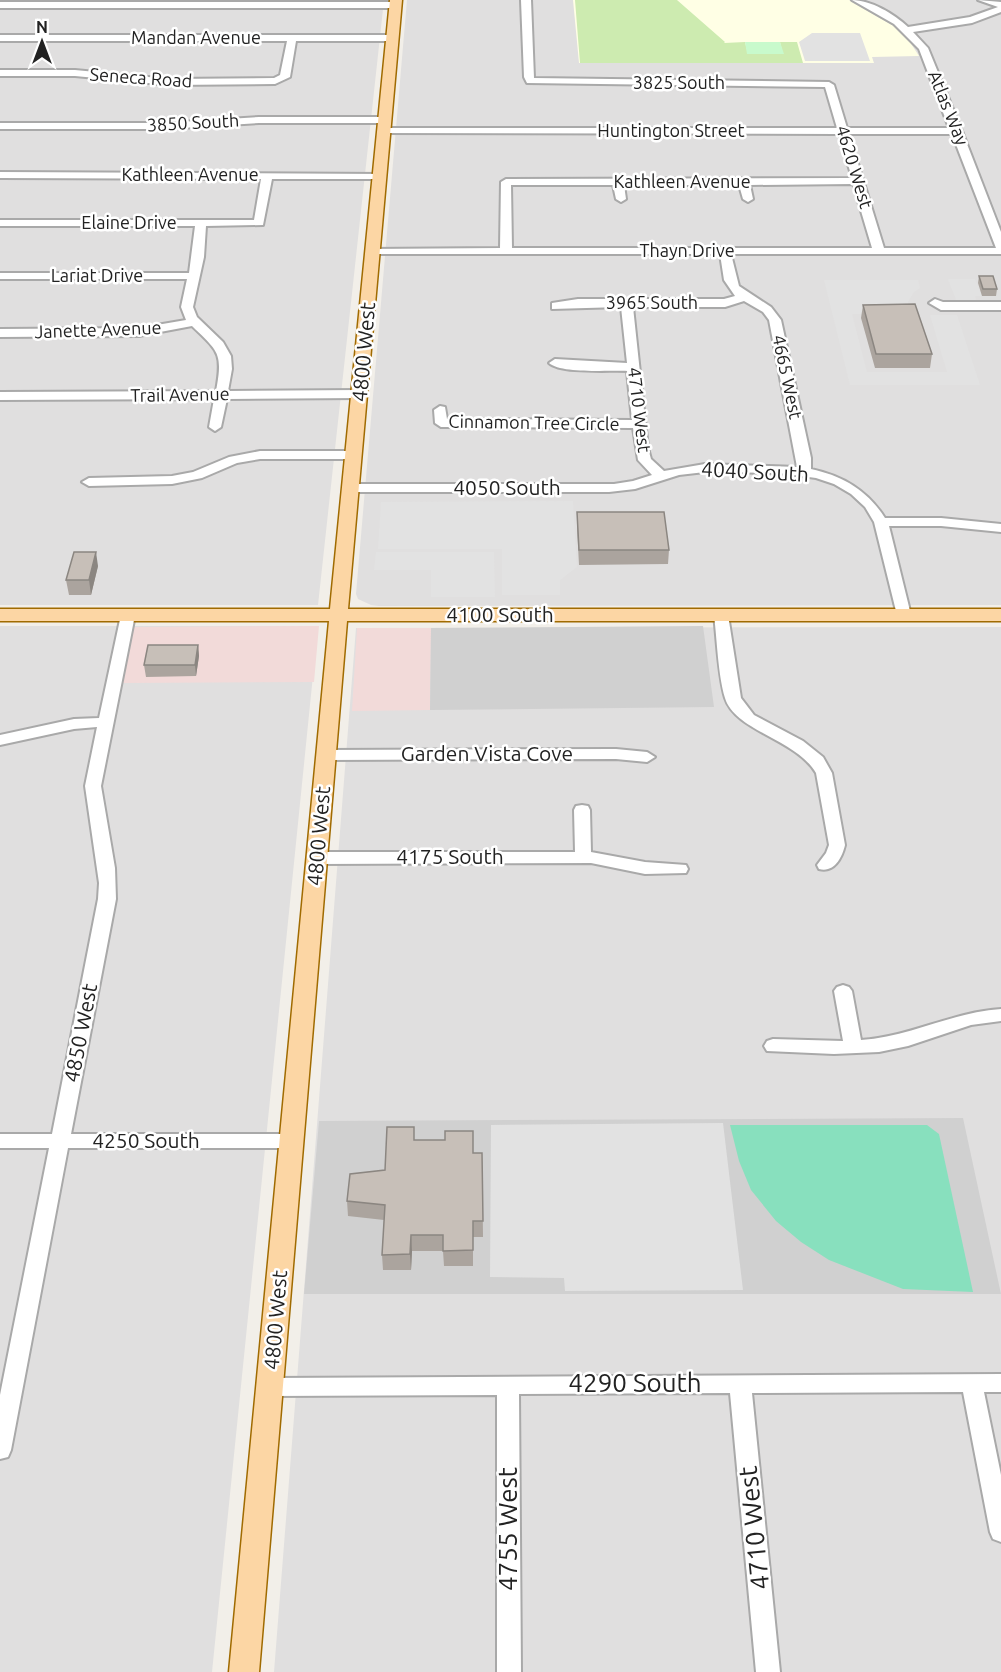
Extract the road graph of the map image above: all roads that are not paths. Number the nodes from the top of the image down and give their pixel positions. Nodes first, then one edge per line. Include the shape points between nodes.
1 (526, 0) edge
2 (857, 0) edge
3 (982, 0) edge
4 (300, 3) edge
5 (396, 3) edge
6 (0, 6) edge
7 (1001, 7) edge
8 (908, 30) junction
9 (0, 38) edge
10 (292, 38) junction
11 (393, 38) junction
12 (0, 73) edge
13 (827, 84) joint
14 (0, 126) edge
15 (385, 126) junction
16 (844, 131) junction
17 (957, 131) junction
18 (0, 175) edge
19 (267, 176) junction
20 (380, 176) junction
21 (859, 181) junction
22 (618, 182) junction
23 (744, 182) junction
24 (621, 199) dead end
25 (748, 199) dead end
26 (0, 223) edge
27 (201, 223) junction
28 (1001, 248) edge
29 (373, 251) junction
30 (506, 251) junction
31 (725, 251) junction
32 (879, 251) junction
33 (0, 276) edge
34 (194, 276) junction
35 (747, 296) junction
36 (627, 303) junction
37 (935, 303) dead end
38 (556, 306) dead end
39 (1001, 306) edge
40 (194, 322) junction
41 (0, 333) edge
42 (555, 363) dead end
43 (633, 367) junction
44 (360, 394) junction
45 (221, 395) junction
46 (0, 396) edge
47 (440, 410) dead end
48 (639, 424) junction
49 (215, 427) dead end
50 (354, 455) junction
51 (804, 471) junction
52 (661, 476) junction
53 (89, 482) dead end
54 (351, 488) junction
55 (878, 515) junction
56 (1001, 528) edge
57 (0, 615) edge
58 (128, 615) junction
59 (721, 615) junction
60 (904, 615) junction
61 (1001, 615) edge
62 (339, 616) junction
63 (106, 722) junction
64 (0, 740) edge
65 (326, 755) junction
66 (647, 757) dead end
67 (582, 810) dead end
68 (583, 857) junction
69 (317, 858) junction
70 (825, 865) dead end
71 (680, 869) dead end
72 (843, 991) dead end
73 (1001, 1016) edge
74 (773, 1046) dead end
75 (853, 1046) junction
76 (0, 1141) edge
77 (60, 1141) junction
78 (292, 1141) junction
79 (740, 1383) junction
80 (972, 1383) junction
81 (1001, 1383) edge
82 (508, 1385) junction
83 (270, 1387) junction
84 (0, 1450) edge
85 (1001, 1532) edge
86 (244, 1672) edge
87 (509, 1672) edge
88 (768, 1672) edge

1 - 13 street, 3825 South via 531,81
2 - 8 street, Atlas Way
3 - 7 street
4 - 5 street
4 - 6 street
5 - 11 main road, 4800 West
7 - 8 street via 972,20
8 - 17 street, Atlas Way via 926,54
9 - 10 street, Mandan Avenue
10 - 11 street, Mandan Avenue
10 - 12 street, Seneca Road via 286,73 281,80 169,82 85,74
11 - 15 main road, 4800 West
13 - 16 street, 4620 West
14 - 15 street, 3850 South via 164,126 259,120
15 - 16 street, Huntington Street
15 - 20 main road, 4800 West
16 - 17 street, Huntington Street
16 - 21 street, 4620 West
17 - 28 street, Atlas Way
18 - 19 street, Kathleen Avenue
19 - 20 street, Kathleen Avenue
19 - 27 street, Elaine Drive via 259,223
20 - 29 main road, 4800 West
21 - 23 street, Kathleen Avenue
21 - 32 street, 4620 West
22 - 23 street, Kathleen Avenue
22 - 24 street
22 - 30 street, Kathleen Avenue via 506,182
23 - 25 street
26 - 27 street, Elaine Drive
27 - 34 street
28 - 32 street, Thayn Drive
29 - 30 street, Thayn Drive
29 - 44 main road, 4800 West
30 - 31 street, Thayn Drive
31 - 32 street, Thayn Drive
31 - 35 street, 4665 West via 732,286
33 - 34 street, Lariat Drive
34 - 40 street via 187,307
35 - 36 street, 3965 South via 725,303
35 - 51 street, 4665 West via 765,306 775,320
36 - 38 street, 3965 South
36 - 43 street, 4710 West
37 - 39 street
40 - 41 street, Janette Avenue via 139,332
40 - 45 street via 225,356
42 - 43 street
43 - 48 street, 4710 West
44 - 45 street, Trail Avenue
44 - 50 main road, 4800 West
45 - 46 street, Trail Avenue
45 - 49 street
47 - 48 street, Cinnamon Tree Circle via 440,423
48 - 52 street, 4710 West via 645,460
50 - 53 street via 260,455 172,480
50 - 54 main road, 4800 West
51 - 52 street, 4040 South via 699,468
51 - 55 street, 4040 South via 850,488 868,501
52 - 54 street, 4050 South via 636,485 604,488
54 - 62 main road, 4800 West
55 - 56 street
55 - 60 street
57 - 58 main road, 4100 South
58 - 62 main road, 4100 South
58 - 63 street, 4850 West
59 - 60 main road, 4100 South
59 - 62 main road, 4100 South
59 - 70 street via 731,693 737,706 756,723 805,749 824,773 837,845
60 - 61 main road, 4100 South
62 - 65 main road, 4800 West
63 - 64 street via 74,724
63 - 77 street, 4850 West via 93,786 108,860 108,890
65 - 66 street, Garden Vista Cove
65 - 69 main road, 4800 West
67 - 68 street
68 - 69 street, 4175 South
68 - 71 street, 4175 South via 645,868
69 - 78 main road, 4800 West
72 - 75 street
73 - 75 street via 968,1018 892,1043
74 - 75 street
76 - 77 street, 4250 South
77 - 78 street, 4250 South
77 - 84 street, 4850 West
78 - 83 main road, 4800 West
79 - 80 street, 4290 South
79 - 82 street, 4290 South
79 - 88 street, 4710 West
80 - 81 street, 4290 South
80 - 85 street
82 - 83 street, 4290 South
82 - 87 street, 4755 West
83 - 86 main road, 4800 West

